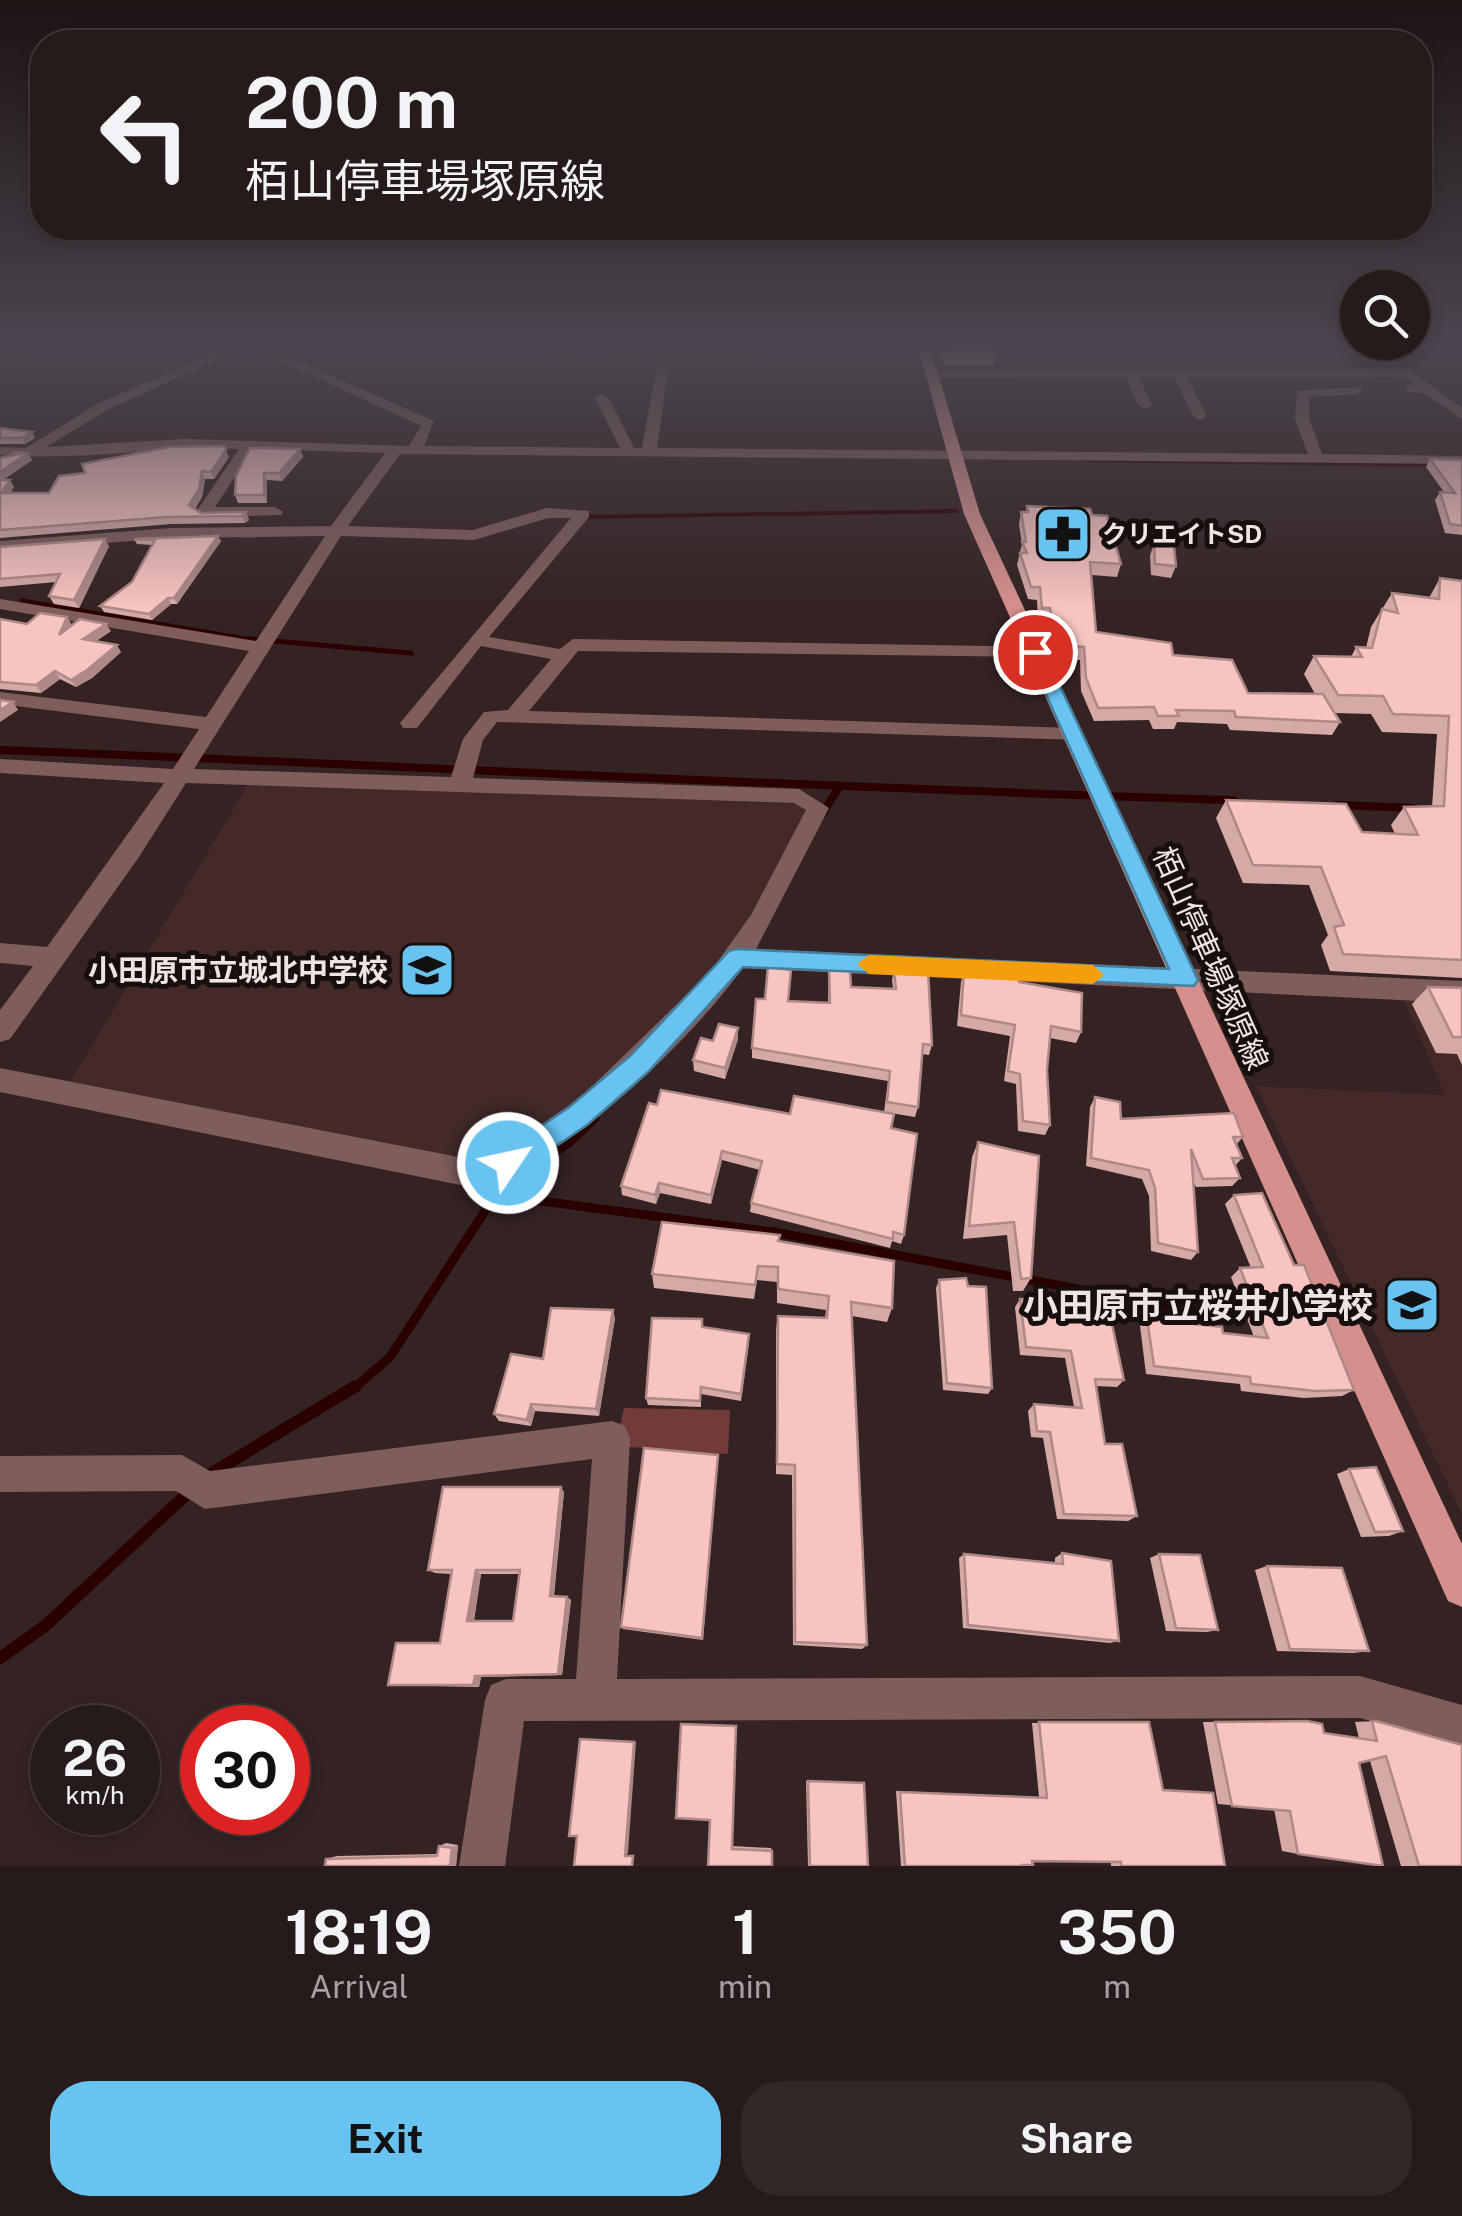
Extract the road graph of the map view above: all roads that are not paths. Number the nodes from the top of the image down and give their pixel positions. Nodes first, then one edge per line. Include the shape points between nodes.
1 (55, 434) edge
2 (419, 434) edge
3 (620, 434) edge
4 (652, 434) edge
5 (948, 434) edge
6 (1308, 434) edge
7 (249, 444) junction
8 (404, 450) junction
9 (628, 450) junction
10 (649, 450) junction
11 (0, 451) edge
12 (28, 454) junction
13 (954, 456) junction
14 (1317, 460) junction
15 (1462, 460) edge
16 (275, 512) dead end
17 (336, 530) junction
18 (0, 546) edge
19 (0, 604) edge
20 (476, 640) junction
21 (262, 648) junction
22 (1035, 652) junction
23 (564, 655) junction
24 (0, 698) edge
25 (512, 718) junction
26 (410, 723) dead end
27 (210, 724) junction
28 (1074, 735) junction
29 (0, 766) edge
30 (462, 773) junction
31 (178, 775) junction
32 (0, 953) edge
33 (54, 958) junction
34 (737, 958) junction
35 (1186, 980) junction
36 (1462, 992) edge
37 (0, 1031) edge
38 (0, 1080) edge
39 (0, 1474) edge
40 (1462, 1586) edge
41 (596, 1699) junction
42 (1462, 1726) edge
43 (482, 1866) edge

1 - 12 street
2 - 8 street
3 - 9 street
4 - 10 street
5 - 13 main road, 栢山停車場塚原線
6 - 14 street
7 - 8 street
7 - 12 street
7 - 16 street via 204,512
8 - 9 street
8 - 17 street
9 - 10 street
10 - 13 street
11 - 12 street
13 - 14 street
13 - 22 main road, 栢山停車場塚原線 via 972,514
14 - 15 street
17 - 18 street
17 - 20 street via 474,535 547,514 584,514
17 - 21 street
19 - 21 street
20 - 23 street
20 - 26 street
21 - 27 street
22 - 23 street via 573,645
22 - 28 main road, 栢山停車場塚原線
23 - 25 street
24 - 27 street
25 - 28 street
25 - 30 street via 491,716 473,739
27 - 31 street
28 - 35 main road, 栢山停車場塚原線
29 - 31 street
30 - 31 street
30 - 34 street via 799,796 818,808
31 - 33 street
32 - 33 street
33 - 37 street
34 - 35 street
34 - 38 street via 639,1064 590,1106 480,1175
35 - 36 street
35 - 40 main road, 栢山停車場塚原線
39 - 41 street via 193,1481 612,1438
41 - 42 street via 1360,1698
41 - 43 street via 506,1700

